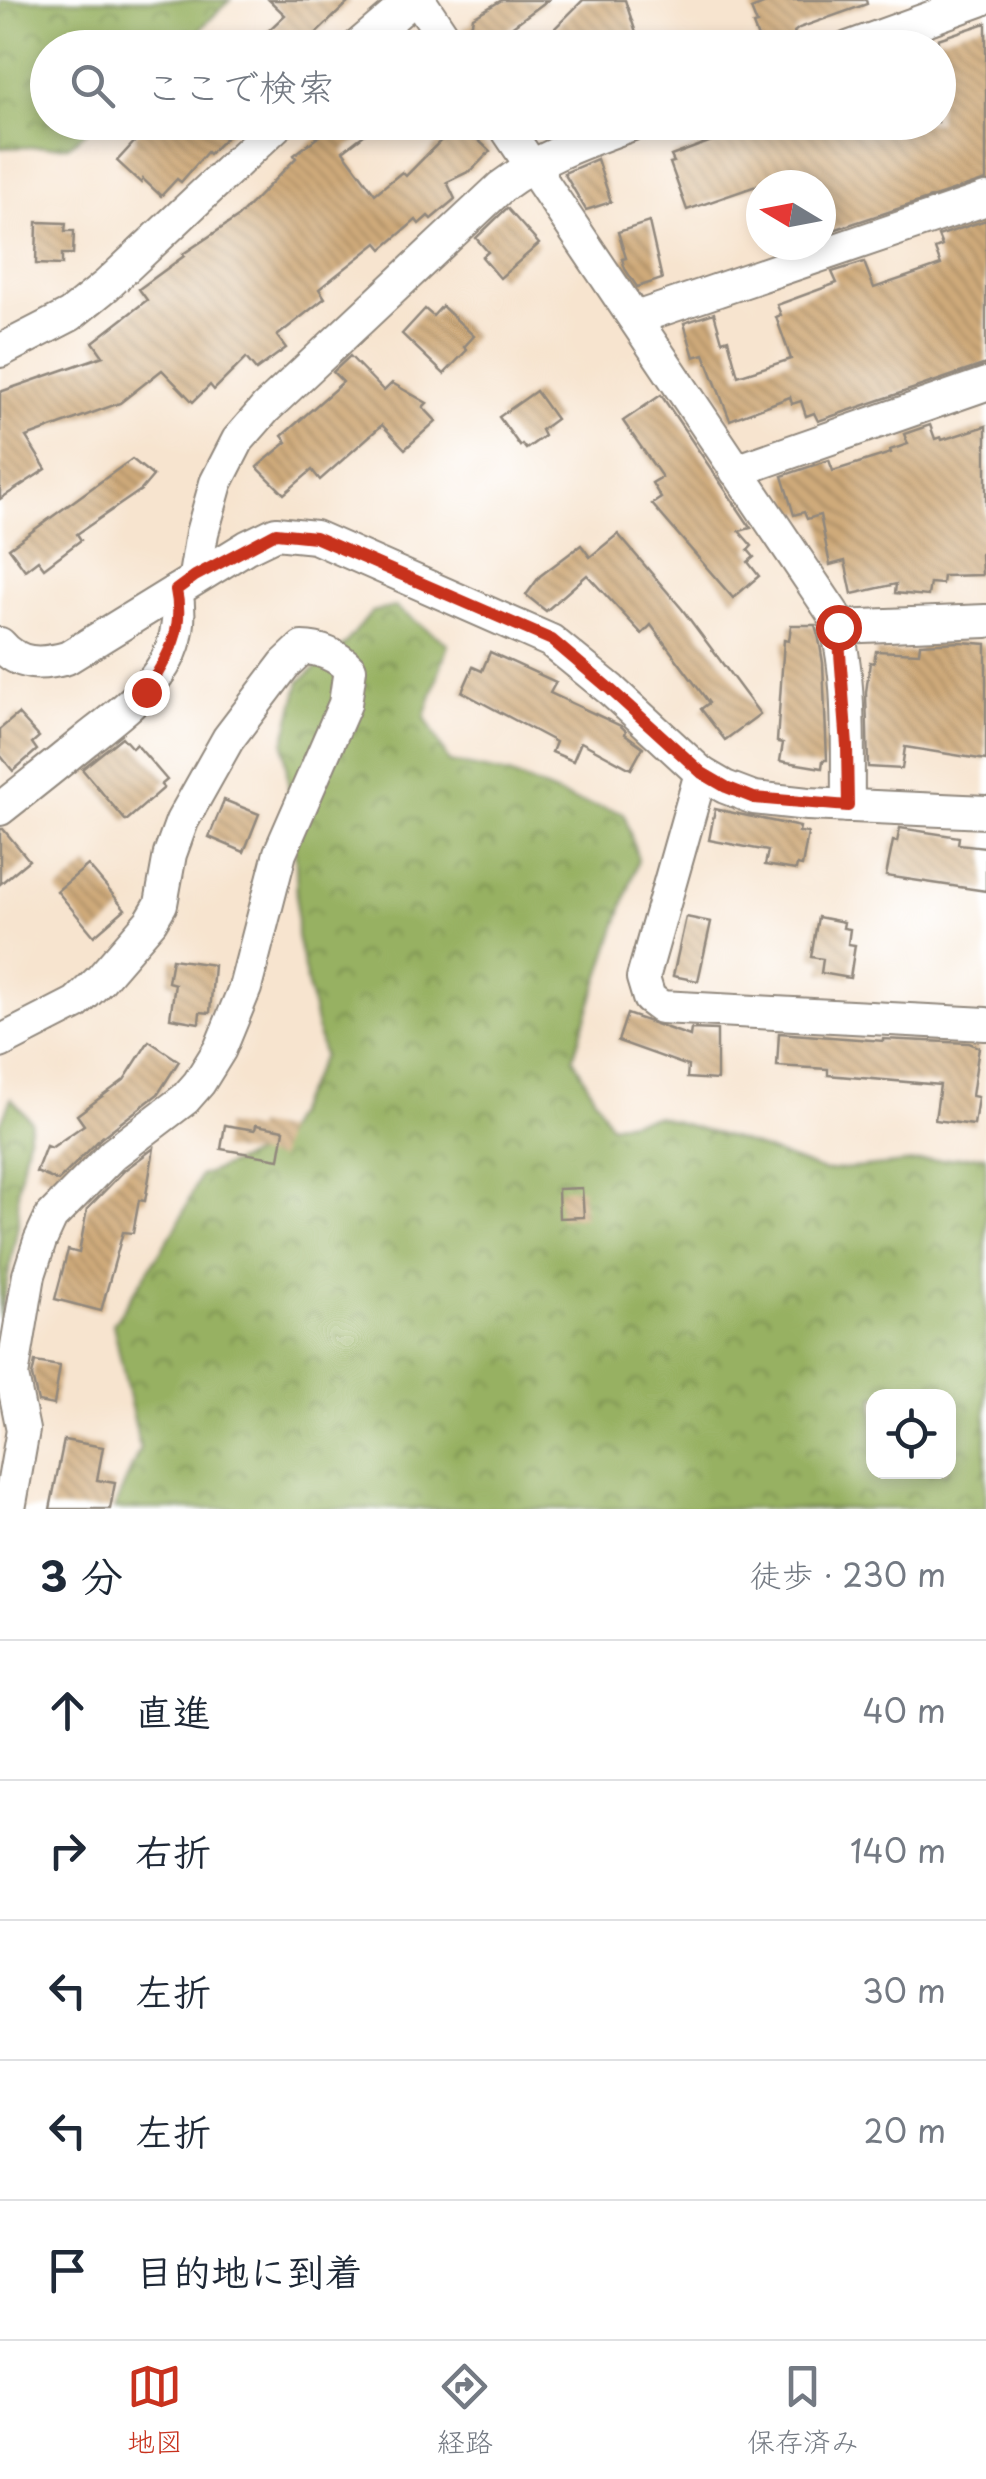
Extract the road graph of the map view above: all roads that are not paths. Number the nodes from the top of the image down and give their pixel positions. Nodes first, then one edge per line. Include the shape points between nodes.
1 (416, 0) edge
2 (980, 0) edge
3 (378, 30) edge
4 (438, 30) edge
5 (898, 30) edge
6 (261, 140) edge
7 (514, 140) edge
8 (593, 140) edge
9 (530, 165) junction
10 (986, 199) edge
11 (636, 318) junction
12 (0, 351) edge
13 (986, 384) edge
14 (736, 471) junction
15 (185, 583) junction
16 (986, 621) edge
17 (838, 627) junction
18 (0, 644) edge
19 (702, 773) junction
20 (848, 806) junction
21 (0, 810) edge
22 (986, 812) edge
23 (986, 1024) edge
24 (0, 1042) edge
25 (9, 1509) edge

1 - 3 street
1 - 4 street
2 - 5 street
6 - 12 street via 95,295
7 - 9 street
8 - 9 street
9 - 11 street
9 - 15 street via 238,440 216,483
10 - 11 street
11 - 14 street
13 - 14 street
14 - 17 street
15 - 18 street via 67,658 48,664 19,660
15 - 19 street via 276,533 340,546 552,640
15 - 21 street via 174,647 146,692
16 - 17 street
17 - 20 street
19 - 20 street via 754,798
19 - 23 street via 643,978 649,998 661,1007
20 - 22 street
24 - 25 street via 76,1003 151,921 182,821 228,740 285,664 302,648 343,662 350,669 345,704 280,853 245,988 220,1050 185,1099 113,1154 51,1217 40,1241 12,1376 23,1430

